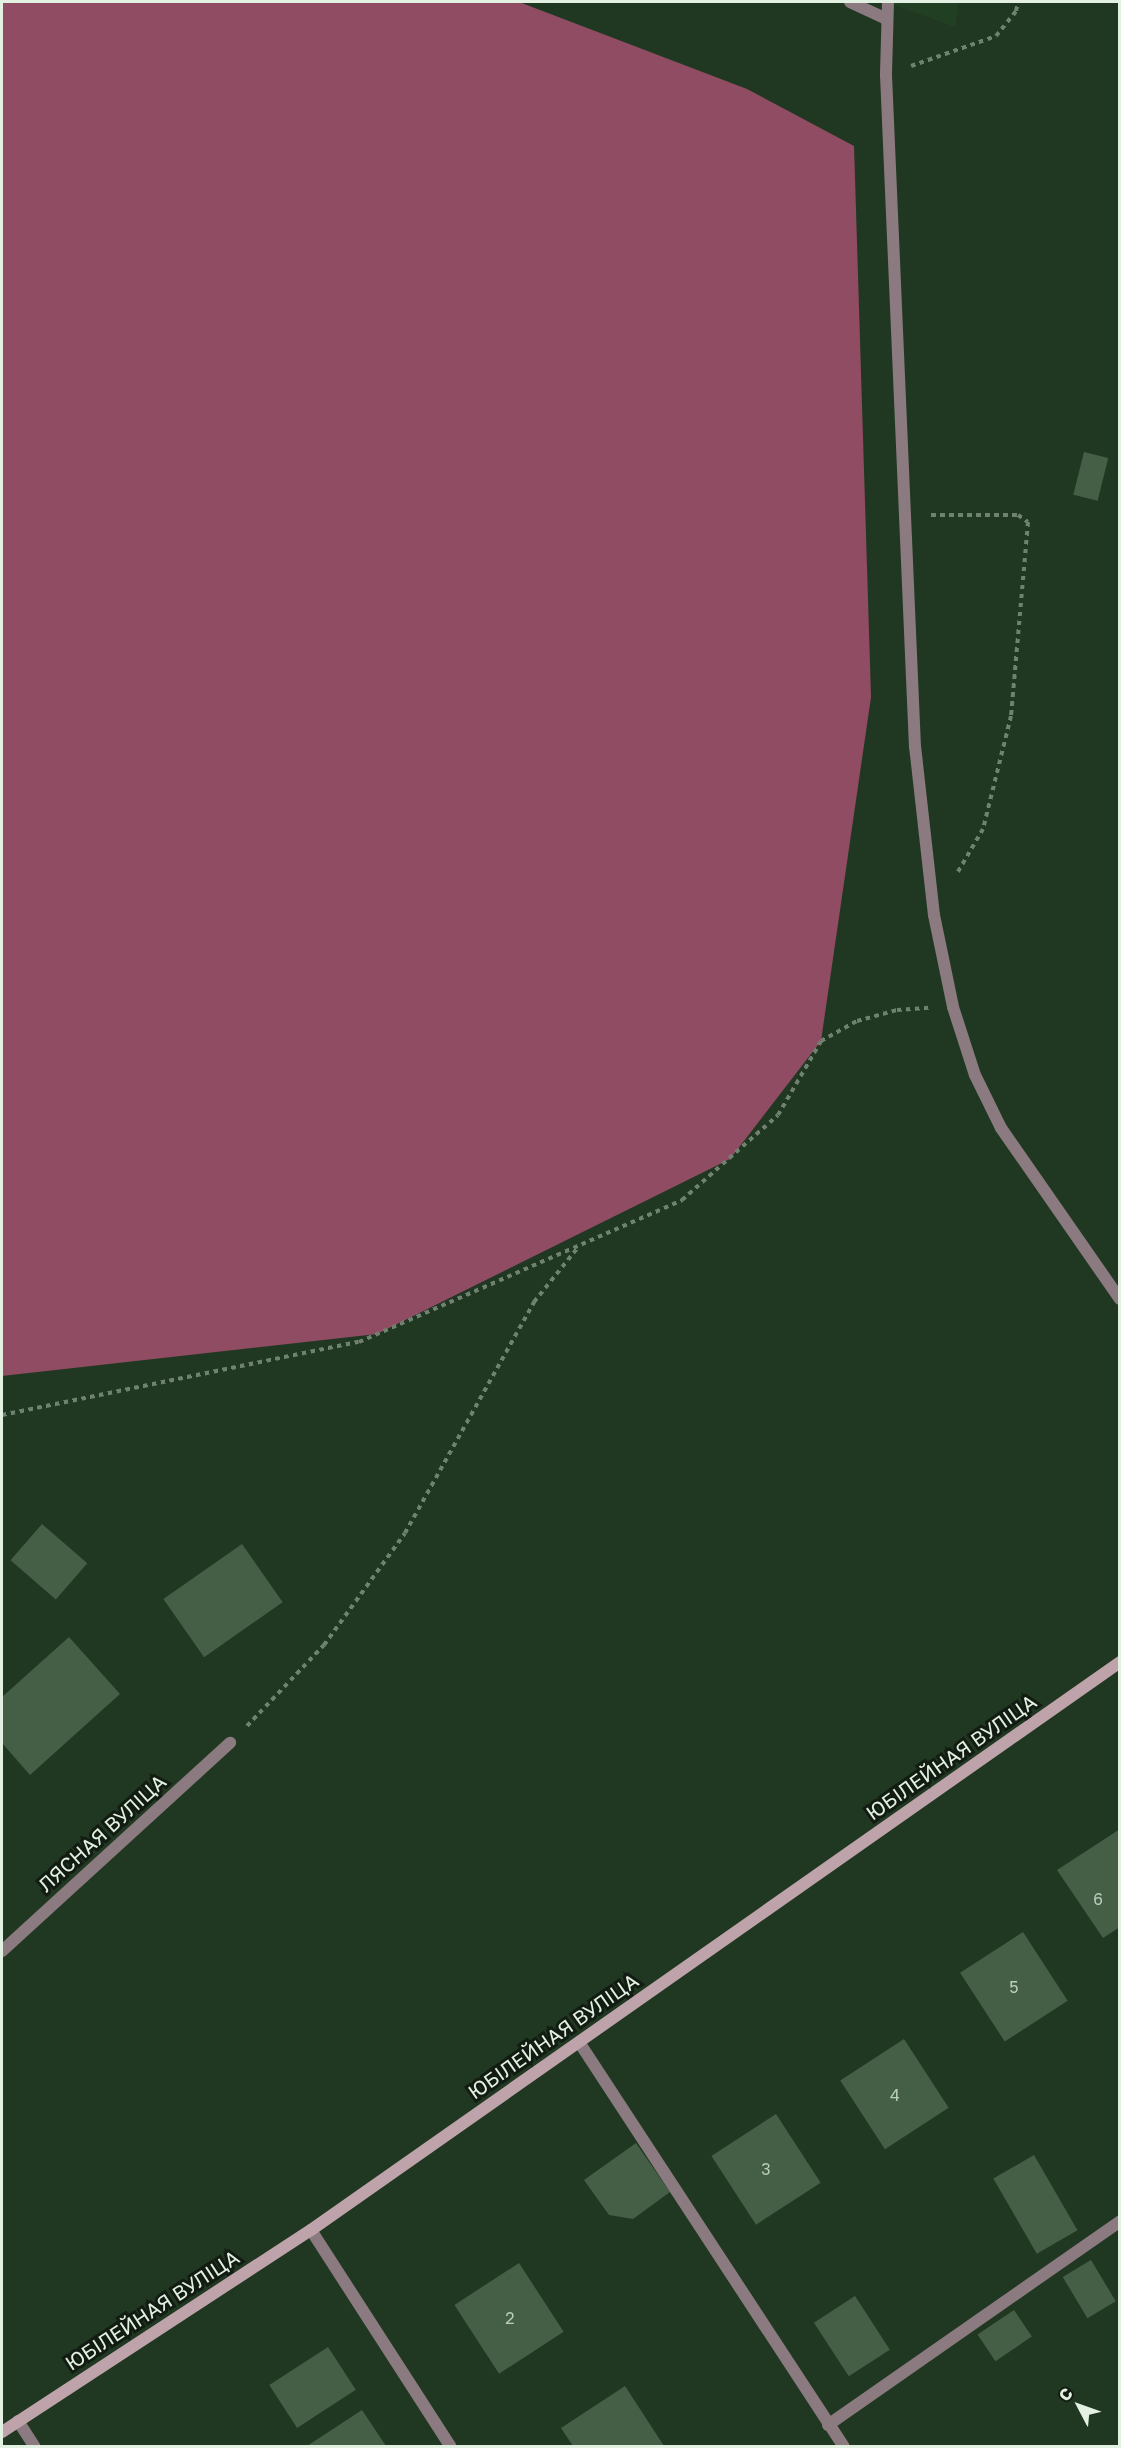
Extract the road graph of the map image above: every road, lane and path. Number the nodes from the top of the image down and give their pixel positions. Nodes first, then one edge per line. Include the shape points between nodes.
1 (850, 2) edge
2 (888, 2) edge
3 (1018, 2) edge
4 (885, 18) junction
5 (886, 75) junction
6 (905, 515) junction
7 (934, 915) junction
8 (953, 1007) junction
9 (580, 1244) junction
10 (1119, 1299) edge
11 (2, 1415) edge
12 (1119, 1662) edge
13 (230, 1743) joint
14 (2, 1951) edge
15 (579, 2042) junction
16 (1119, 2221) edge
17 (311, 2230) junction
18 (18, 2421) junction
19 (828, 2425) junction
20 (2, 2432) edge
21 (34, 2446) edge
22 (450, 2446) edge
23 (843, 2446) edge

1 - 4 street
2 - 4 street
3 - 5 path via 1016,11 996,36
4 - 5 street
5 - 6 street
6 - 7 street via 915,746
6 - 7 path via 1018,515 1028,522 1011,716 983,829
7 - 8 street
8 - 9 path via 897,1010 857,1021 821,1041 778,1115 682,1200
8 - 10 street via 975,1075 1001,1128
9 - 11 path via 359,1342
9 - 13 path via 534,1302 405,1533 324,1645
12 - 15 main road, ЮБІЛЕЙНАЯ ВУЛІЦА
13 - 14 street, ЛЯСНАЯ ВУЛІЦА
15 - 17 main road, ЮБІЛЕЙНАЯ ВУЛІЦА
15 - 19 street
16 - 19 street
17 - 18 main road, ЮБІЛЕЙНАЯ ВУЛІЦА
17 - 22 street
18 - 20 main road, ЮБІЛЕЙНАЯ ВУЛІЦА
18 - 21 street
19 - 23 street

